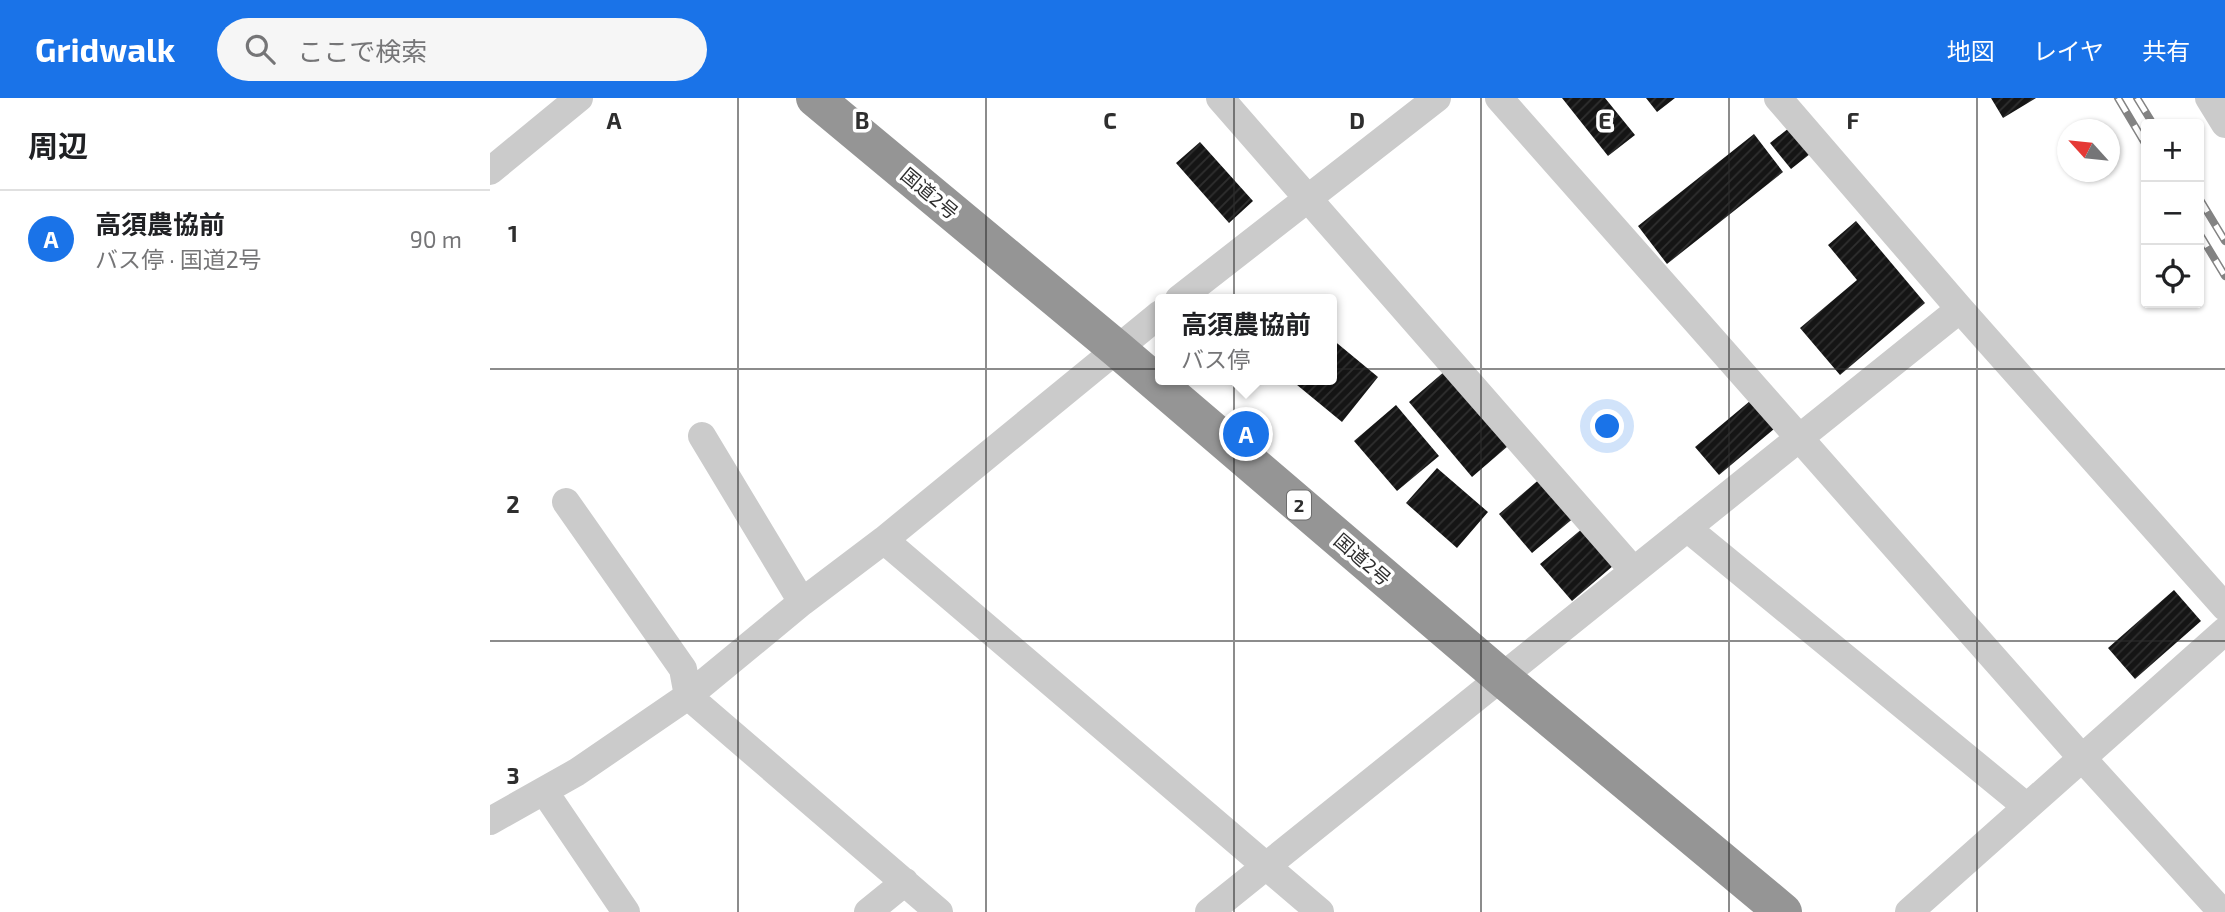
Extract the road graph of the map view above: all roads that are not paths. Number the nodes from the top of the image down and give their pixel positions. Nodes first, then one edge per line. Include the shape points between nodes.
1 (579, 98) edge
2 (815, 98) edge
3 (1220, 98) edge
4 (1437, 98) edge
5 (1499, 98) edge
6 (1778, 98) edge
7 (2209, 98) edge
8 (2225, 124) edge
9 (490, 171) edge
10 (1309, 197) junction
11 (1186, 294) edge
12 (1960, 309) junction
13 (1155, 318) edge
14 (1117, 348) junction
15 (1155, 381) edge
16 (1160, 385) edge
17 (702, 436) dead end
18 (1798, 437) junction
19 (566, 502) dead end
20 (1687, 528) junction
21 (884, 540) junction
22 (1633, 570) junction
23 (802, 602) junction
24 (2225, 607) edge
25 (2225, 631) edge
26 (1502, 678) junction
27 (688, 696) junction
28 (2082, 758) junction
29 (544, 791) junction
30 (2027, 807) junction
31 (490, 821) edge
32 (1265, 865) junction
33 (905, 882) junction
34 (626, 912) edge
35 (868, 912) edge
36 (939, 912) edge
37 (1209, 912) edge
38 (1320, 912) edge
39 (1783, 912) edge
40 (1909, 912) edge
41 (2222, 912) edge

1 - 9 street
2 - 14 highway, 国道2号 / 2
3 - 10 street
4 - 10 street
5 - 18 street
6 - 12 street
7 - 8 street
10 - 11 street
10 - 22 street
12 - 18 street
12 - 24 street
13 - 14 street
14 - 15 highway, 国道2号 / 2
14 - 21 street
16 - 26 highway, 国道2号 / 2
17 - 23 street
18 - 20 street
18 - 28 street
19 - 27 street via 683,669
20 - 22 street
20 - 30 street
21 - 23 street
21 - 32 street
22 - 26 street
23 - 27 street
25 - 28 street
26 - 32 street
26 - 39 highway, 国道2号 / 2
27 - 29 street
27 - 33 street
28 - 30 street
28 - 41 street
29 - 31 street
29 - 34 street
30 - 40 street
32 - 37 street
32 - 38 street
33 - 35 street
33 - 36 street

